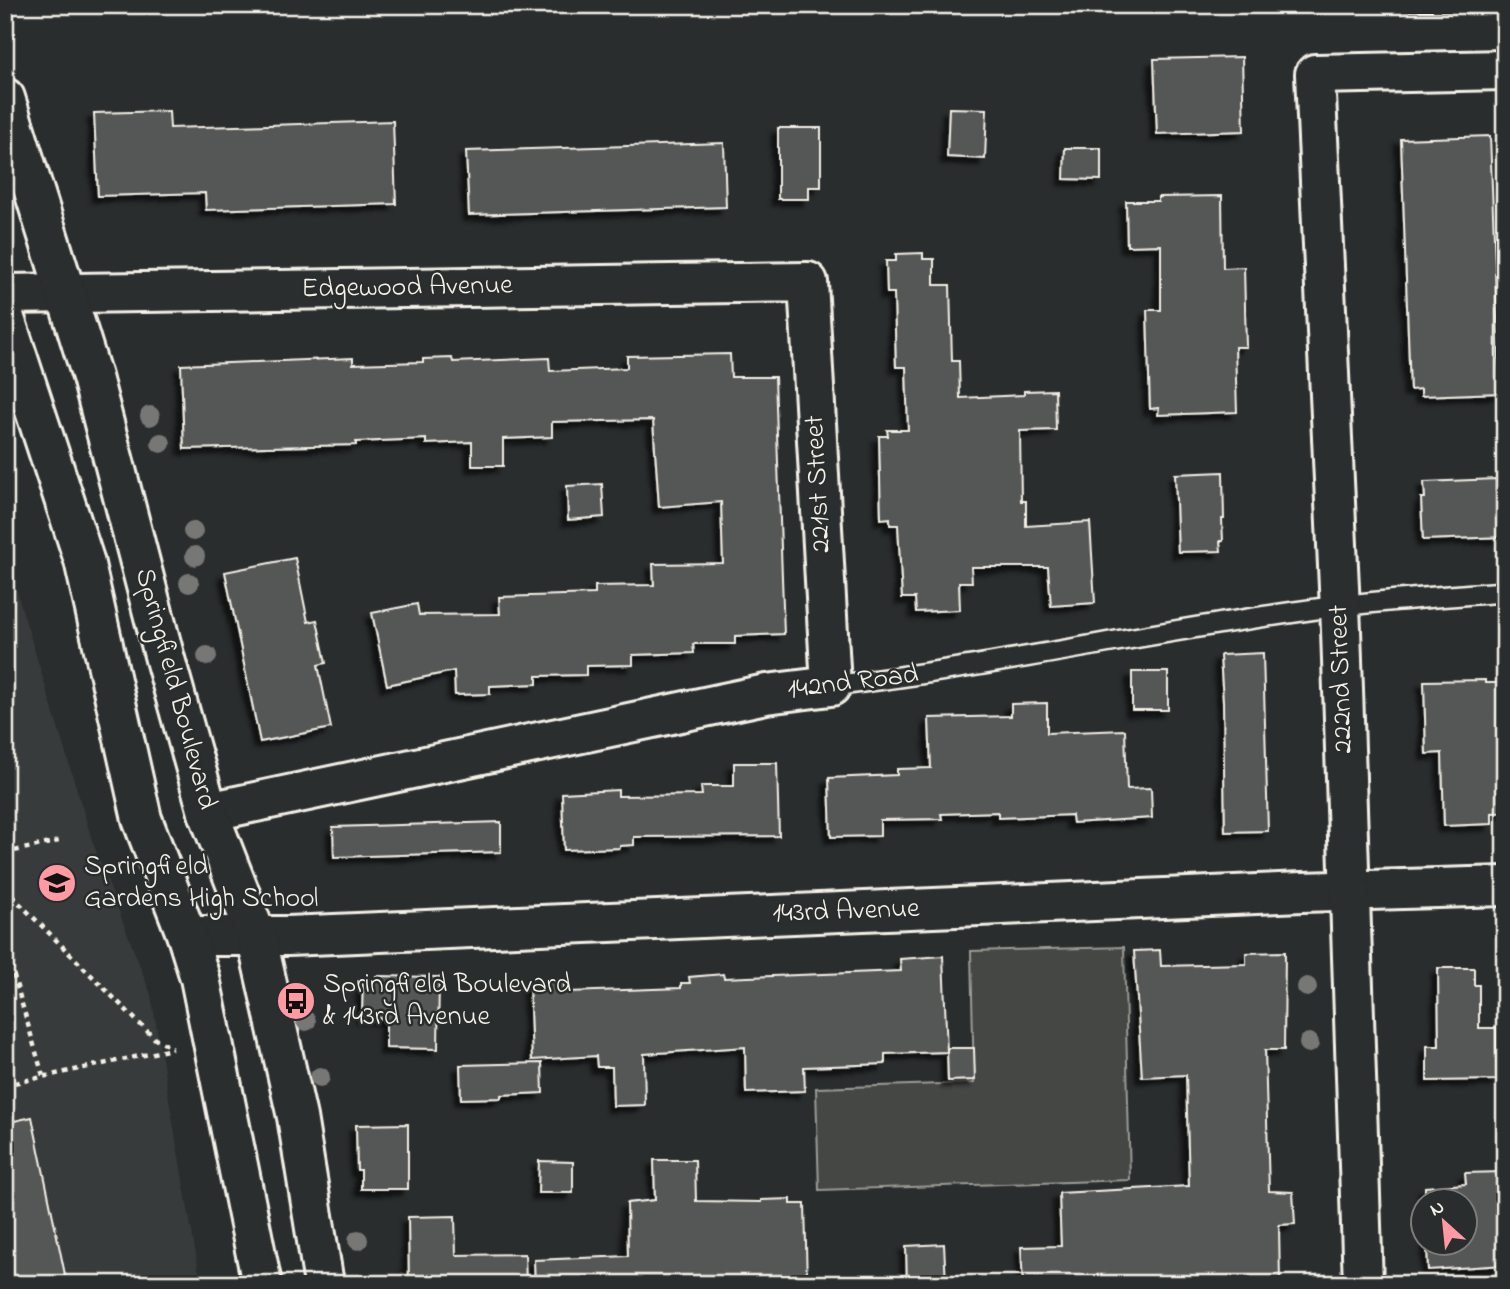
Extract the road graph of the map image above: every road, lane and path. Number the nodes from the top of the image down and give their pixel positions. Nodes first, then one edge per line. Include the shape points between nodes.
1 (1505, 70) edge
2 (5, 98) edge
3 (808, 282) joint
4 (68, 293) junction
5 (5, 294) edge
6 (5, 319) edge
7 (1505, 592) edge
8 (1340, 607) junction
9 (831, 686) junction
10 (208, 812) junction
11 (59, 841) dead end
12 (5, 853) edge
13 (1505, 886) edge
14 (5, 889) edge
15 (1349, 890) junction
16 (256, 935) junction
17 (187, 936) junction
18 (5, 946) edge
19 (43, 1076) junction
20 (5, 1085) edge
21 (262, 1284) edge
22 (324, 1284) edge
23 (1363, 1284) edge

1 - 8 street, 222nd Street via 1315,74
2 - 4 street, Springfield Boulevard
3 - 4 street, Edgewood Avenue
3 - 9 street, 221st Street
4 - 5 street, Edgewood Avenue
4 - 10 street, Springfield Boulevard
6 - 17 street, Springfield Boulevard via 84,560 142,819
7 - 8 lane, 142nd Road
8 - 9 lane, 142nd Road
8 - 15 street, 222nd Street
9 - 10 street, 142nd Road via 766,694
10 - 16 street, Springfield Boulevard
11 - 12 path
13 - 15 street, 143rd Avenue
14 - 19 path via 155,1040 173,1048
15 - 16 street, 143rd Avenue
15 - 23 street, 222nd Street
16 - 17 street, 143rd Avenue
16 - 22 street, Springfield Boulevard via 297,1116
17 - 21 street, Springfield Boulevard via 200,978
18 - 19 path
19 - 20 path

